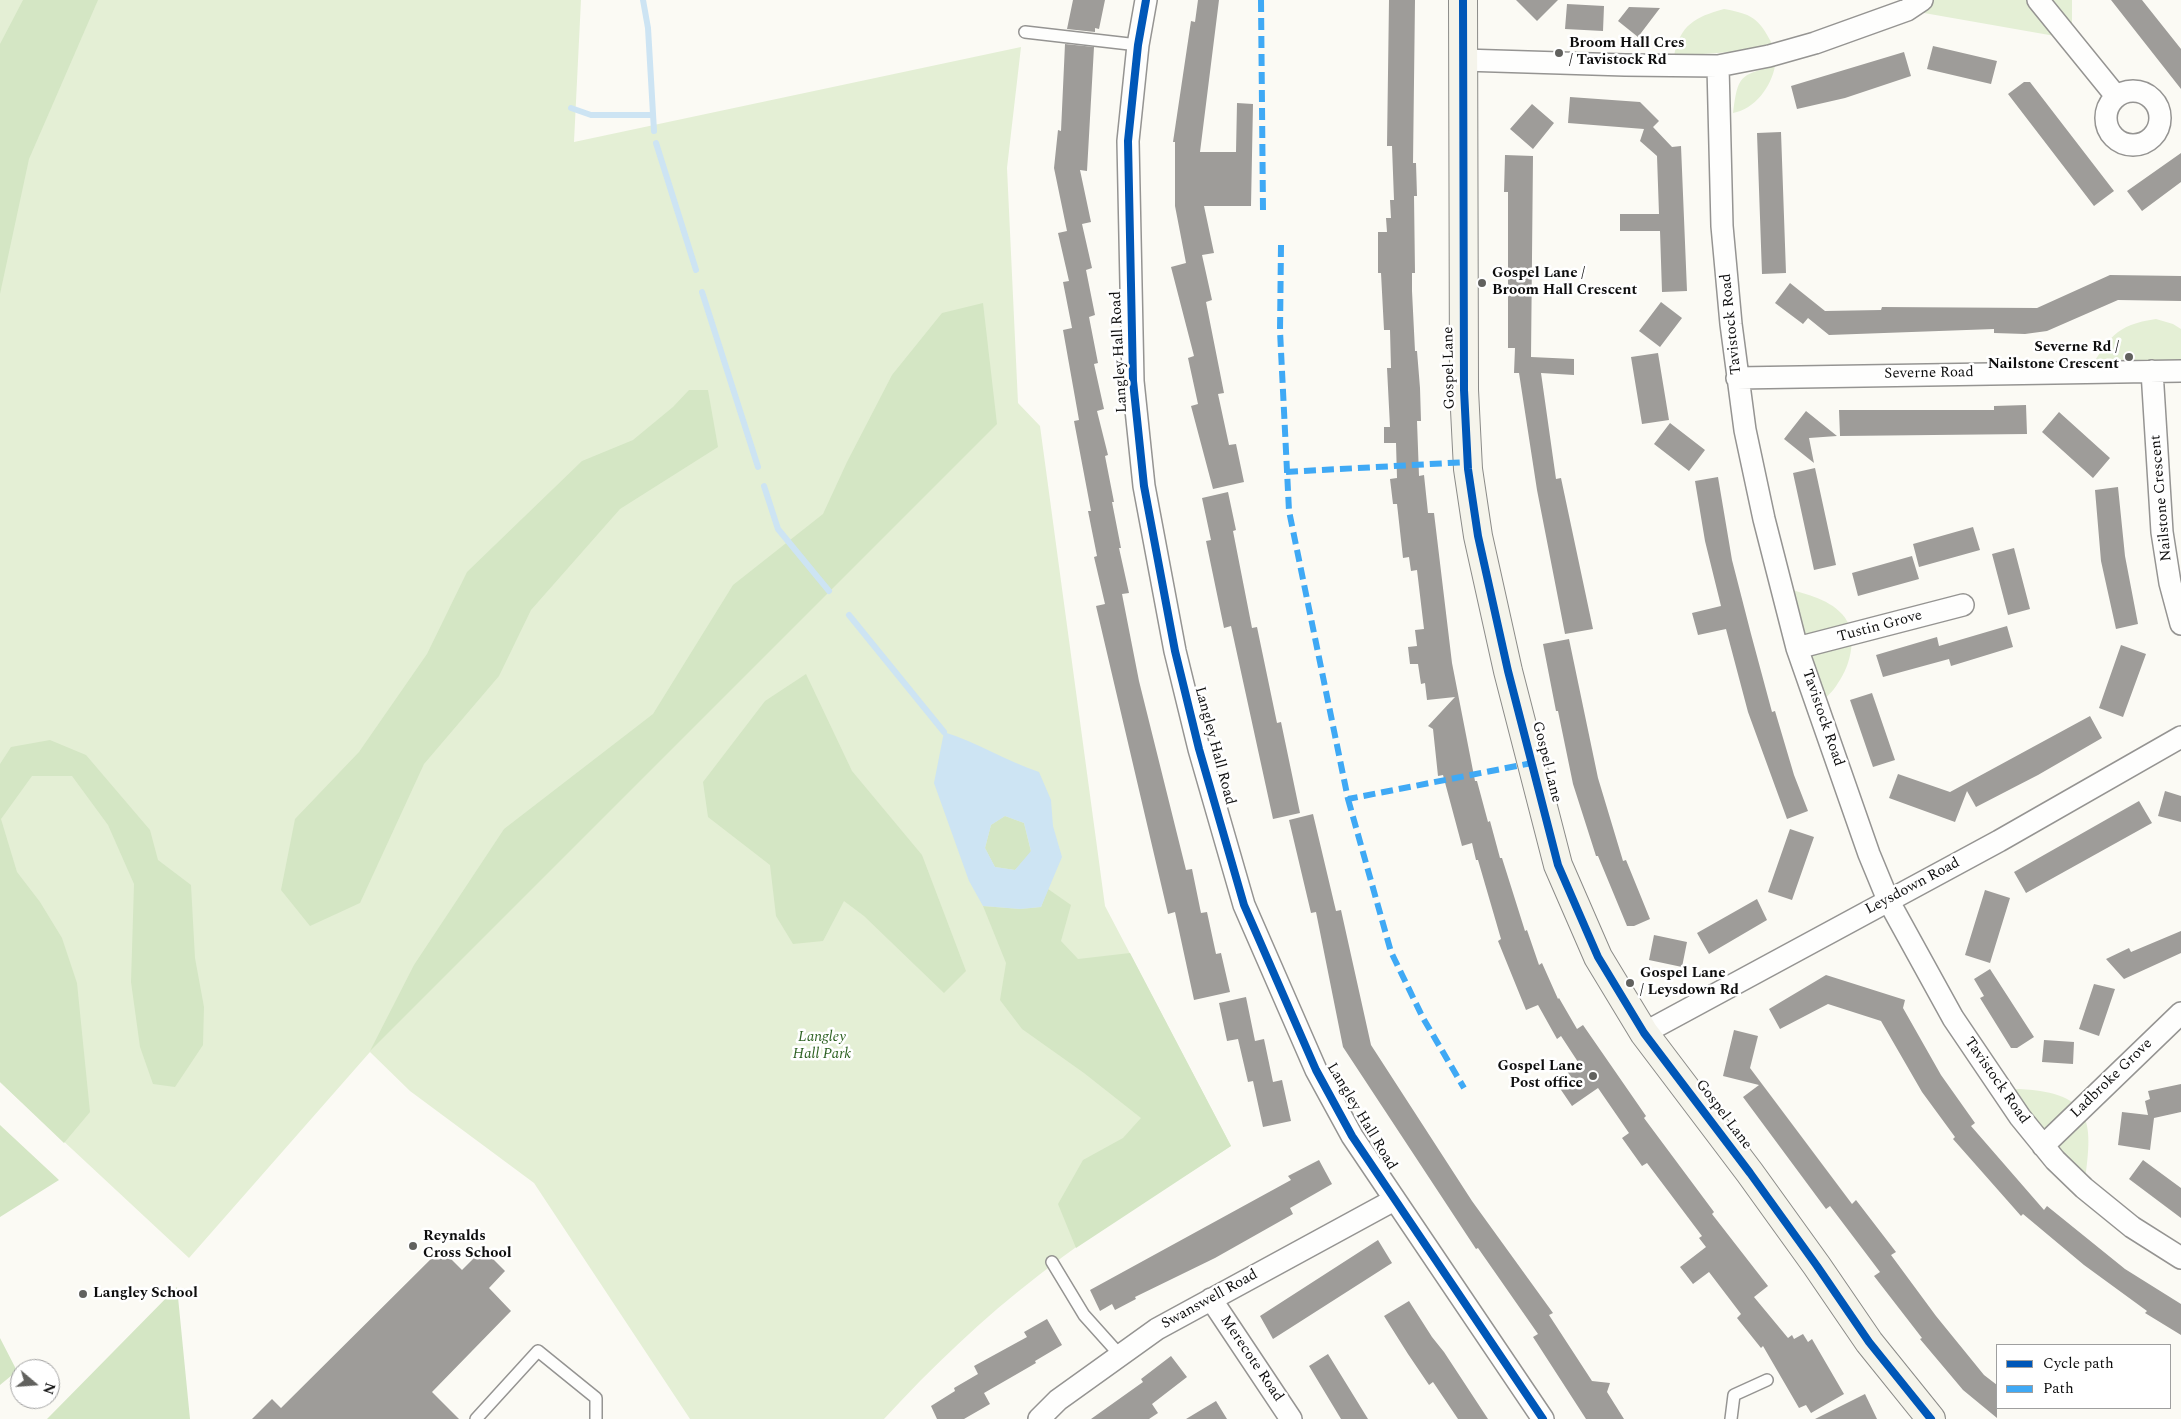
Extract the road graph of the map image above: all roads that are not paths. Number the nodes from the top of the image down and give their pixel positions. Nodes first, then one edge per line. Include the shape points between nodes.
1 (1146, 0) edge
2 (1463, 0) edge
3 (1922, 0) edge
4 (2038, 0) edge
5 (1025, 32) dead end
6 (1138, 45) junction
7 (1463, 60) junction
8 (1718, 66) junction
9 (2116, 96) dead end
10 (2152, 371) junction
11 (2181, 371) edge
12 (1737, 378) junction
13 (1963, 605) dead end
14 (2181, 624) edge
15 (1797, 648) junction
16 (2181, 737) edge
17 (1888, 900) junction
18 (2181, 1013) edge
19 (1644, 1033) junction
20 (2043, 1146) junction
21 (1394, 1200) junction
22 (2181, 1258) edge
23 (1052, 1262) dead end
24 (1211, 1299) junction
25 (1119, 1354) junction
26 (1767, 1380) dead end
27 (476, 1419) edge
28 (596, 1419) edge
29 (1039, 1419) edge
30 (1291, 1419) edge
31 (1542, 1419) edge
32 (1731, 1419) edge
33 (1931, 1419) edge

1 - 6 street, Langley Hall Road
2 - 7 street, Gospel Lane
3 - 8 street via 1899,13 1815,43
4 - 9 street
5 - 6 lane
6 - 21 street, Langley Hall Road via 1128,141 1133,381 1144,486 1175,651 1199,749 1244,905 1316,1070 1352,1136
7 - 8 street
7 - 19 street, Gospel Lane via 1464,390 1468,469 1478,536 1508,671 1558,865 1598,957
8 - 12 street, Tavistock Road via 1722,226
10 - 11 street, Severne Road
10 - 12 street, Severne Road
10 - 14 street, Nailstone Crescent via 2162,532
12 - 15 street, Tavistock Road via 1764,519
13 - 15 street, Tustin Grove
15 - 17 street, Tavistock Road
16 - 17 street, Leysdown Road
17 - 19 street, Leysdown Road
17 - 20 street, Tavistock Road via 1953,1018
18 - 20 street, Ladbroke Grove
19 - 33 street, Gospel Lane via 1750,1173 1869,1342
20 - 22 street, Tavistock Road via 2132,1227
21 - 24 street, Swanswell Road
21 - 31 street, Langley Hall Road
23 - 25 lane via 1084,1315
24 - 25 street, Swanswell Road
24 - 30 street, Merecote Road
25 - 29 street, Swanswell Road via 1058,1400
26 - 32 lane via 1734,1395
27 - 28 lane via 538,1351 596,1398

